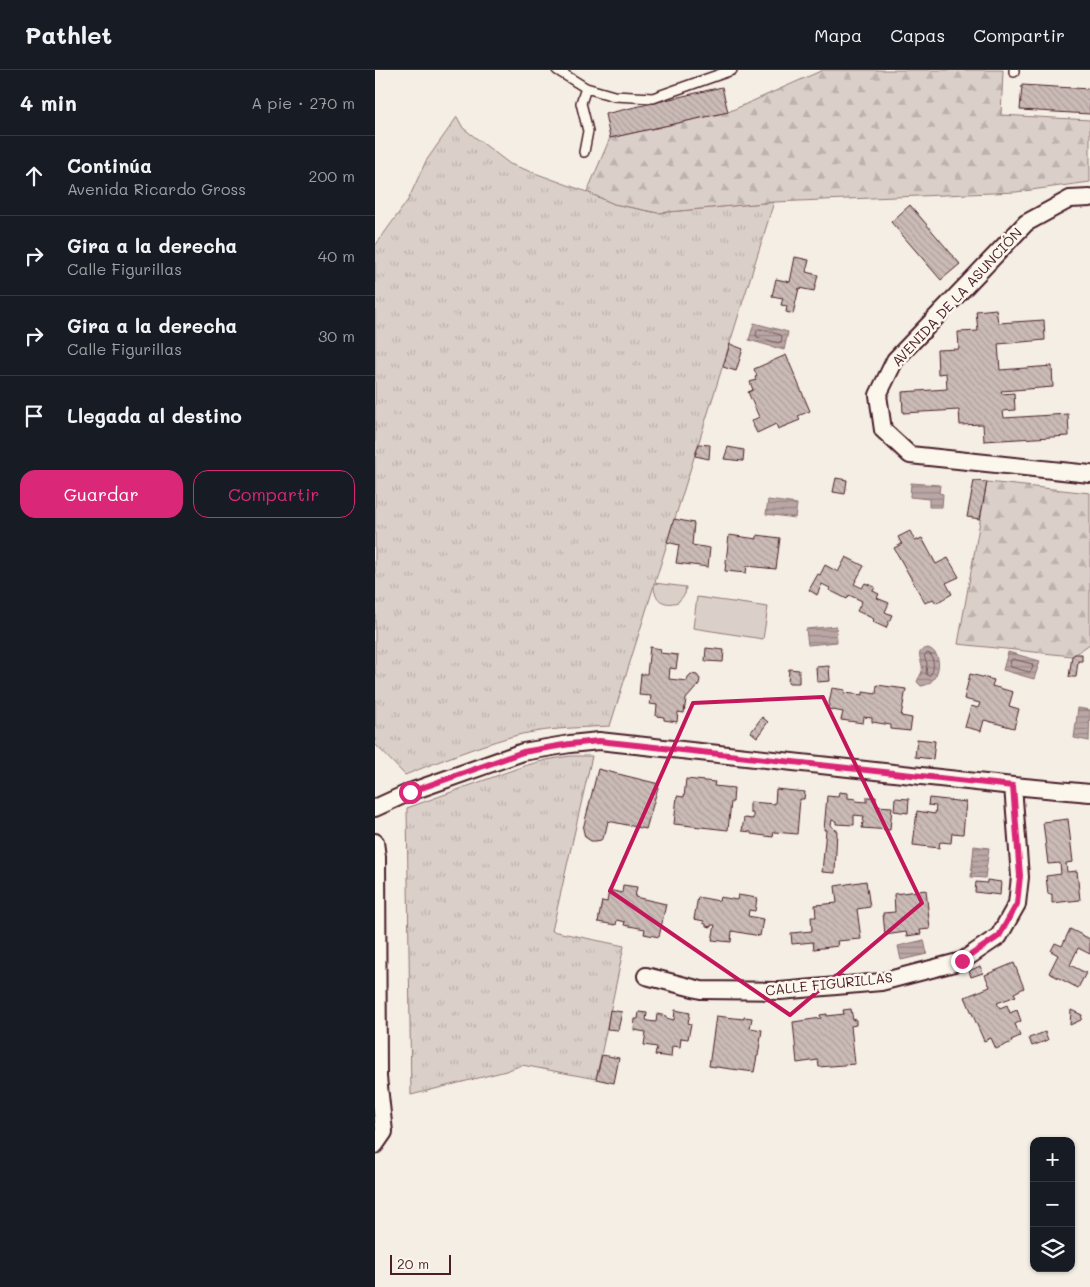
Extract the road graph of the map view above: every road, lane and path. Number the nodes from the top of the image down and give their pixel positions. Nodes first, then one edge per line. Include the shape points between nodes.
1 (557, 70) edge
2 (732, 70) edge
3 (585, 88) junction
4 (584, 152) dead end
5 (1090, 198) edge
6 (1090, 474) edge
7 (1013, 786) junction
8 (1090, 793) edge
9 (375, 808) edge
10 (375, 842) edge
11 (646, 976) dead end
12 (377, 1077) edge
13 (375, 1145) edge

1 - 3 lane
2 - 3 lane via 653,98 614,96
3 - 4 lane via 581,104 588,131
5 - 6 street, AVENIDA DE LA ASUNCIÓN via 1070,199 1026,223 895,360 878,395 883,430 910,455
7 - 8 street
7 - 9 street via 599,741 523,752 410,792
7 - 11 street, CALLE FIGURILLAS via 1020,876 1017,904 999,936 962,961 881,982 780,992 701,990
10 - 12 street
12 - 13 street via 384,1132

